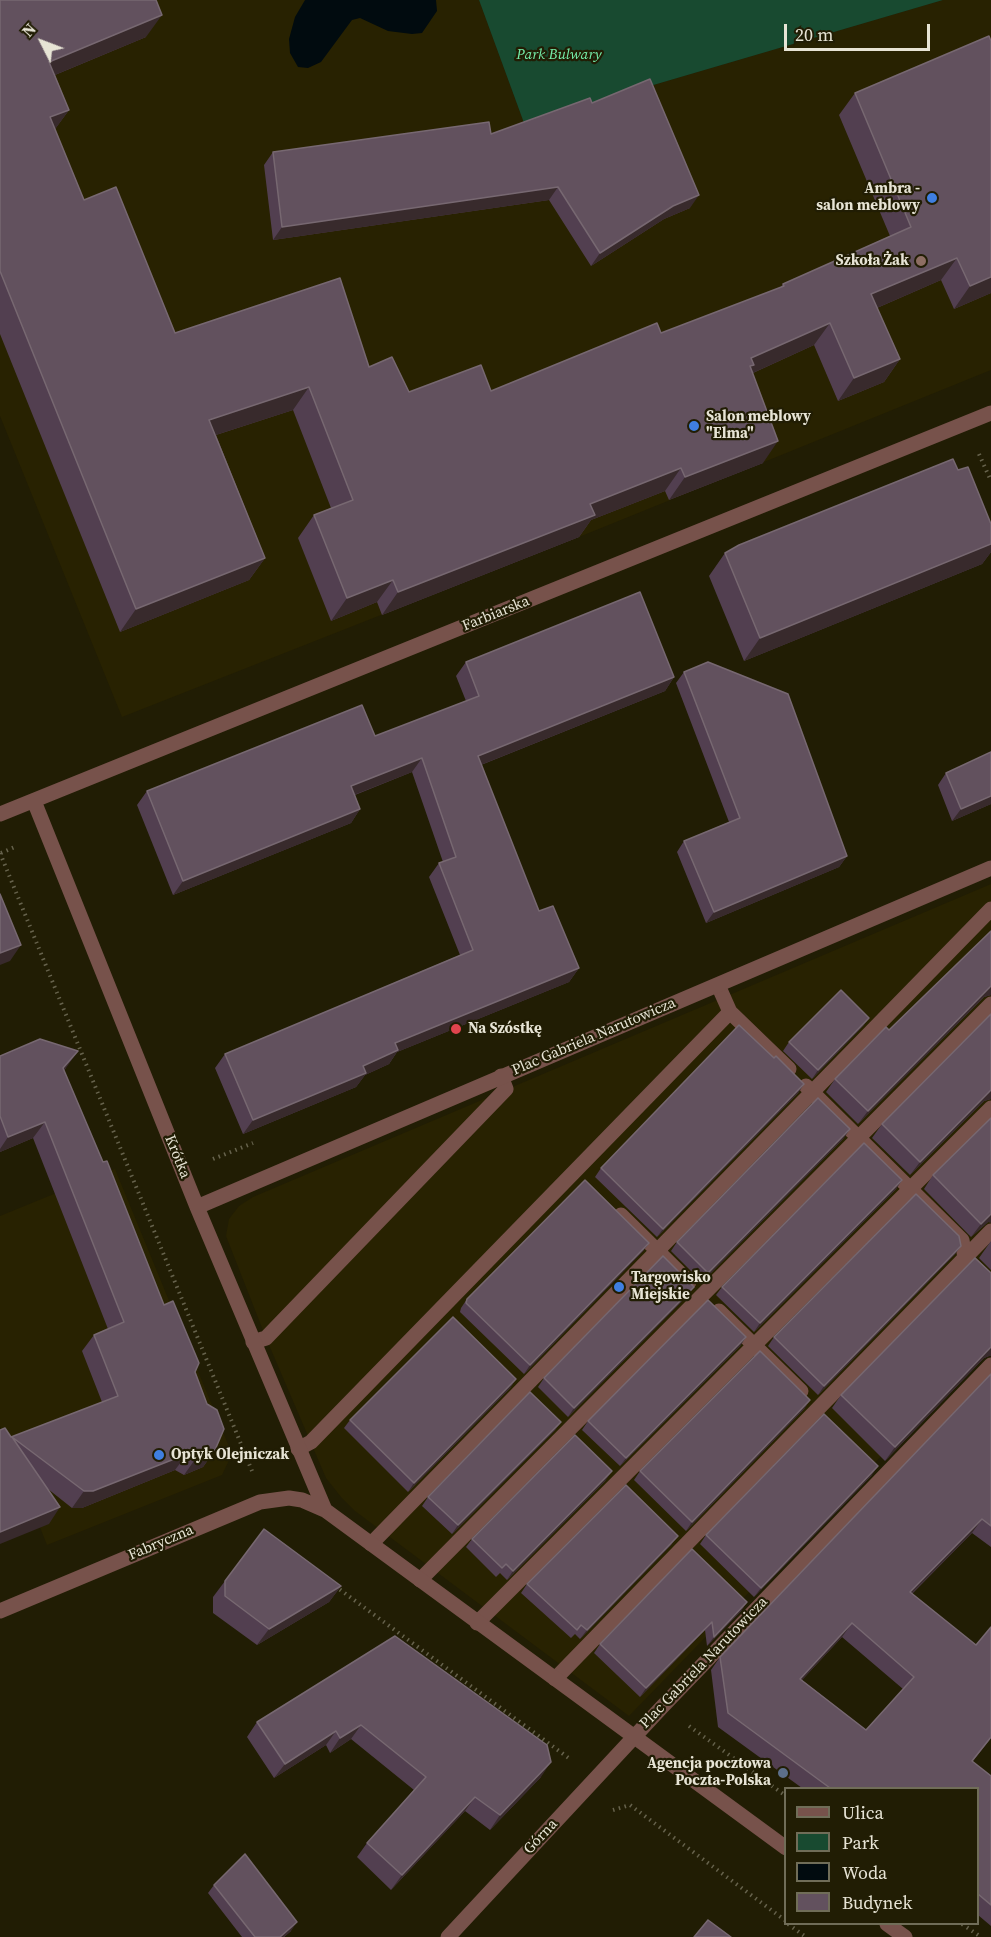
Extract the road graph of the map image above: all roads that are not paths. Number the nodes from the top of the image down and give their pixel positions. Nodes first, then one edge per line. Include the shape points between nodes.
1 (991, 413) edge
2 (34, 801) junction
3 (0, 814) edge
4 (991, 868) edge
5 (991, 909) edge
6 (718, 985) junction
7 (991, 1004) edge
8 (730, 1012) junction
9 (501, 1076) junction
10 (812, 1092) junction
11 (991, 1108) edge
12 (859, 1138) junction
13 (911, 1188) junction
14 (609, 1203) edge
15 (197, 1207) junction
16 (991, 1231) edge
17 (658, 1250) junction
18 (965, 1258) junction
19 (991, 1283) edge
20 (702, 1295) junction
21 (253, 1342) junction
22 (755, 1345) junction
23 (991, 1365) edge
24 (520, 1383) junction
25 (539, 1401) edge
26 (823, 1412) junction
27 (554, 1416) edge
28 (573, 1434) junction
29 (298, 1449) junction
30 (325, 1510) junction
31 (371, 1544) junction
32 (420, 1581) junction
33 (0, 1611) edge
34 (477, 1623) junction
35 (555, 1679) junction
36 (634, 1737) junction
37 (784, 1847) edge
38 (890, 1925) edge
39 (448, 1937) edge
40 (905, 1937) edge

1 - 2 street, Farbiarska
2 - 3 street, Farbiarska
2 - 15 street, Krótka
4 - 6 street, Plac Gabriela Narutowicza
5 - 10 street
6 - 8 street
6 - 9 street, Plac Gabriela Narutowicza
7 - 12 street
8 - 10 street
8 - 29 street via 580,1176 446,1312 311,1442
9 - 15 street, Plac Gabriela Narutowicza
9 - 21 street via 506,1089 266,1338
10 - 12 street
10 - 17 street
11 - 13 street
12 - 13 street
12 - 20 street
13 - 18 street via 962,1240
13 - 22 street
14 - 17 street
15 - 21 street, Krótka
16 - 18 street
17 - 20 street
17 - 24 street
18 - 19 street
18 - 26 street
20 - 22 street
20 - 28 street
21 - 29 street, Krótka
22 - 26 street
22 - 34 street
23 - 36 street, Plac Gabriela Narutowicza via 750,1606
24 - 25 street
24 - 31 street
26 - 35 street via 686,1544
27 - 28 street
28 - 32 street
29 - 30 street, Krótka
30 - 31 street, Plac Gabriela Narutowicza
30 - 33 street, Fabryczna via 289,1498 260,1502
31 - 32 street, Plac Gabriela Narutowicza
32 - 34 street, Plac Gabriela Narutowicza
34 - 35 street, Plac Gabriela Narutowicza
35 - 36 street, Plac Gabriela Narutowicza
36 - 37 street
36 - 39 street, Górna
38 - 40 street

